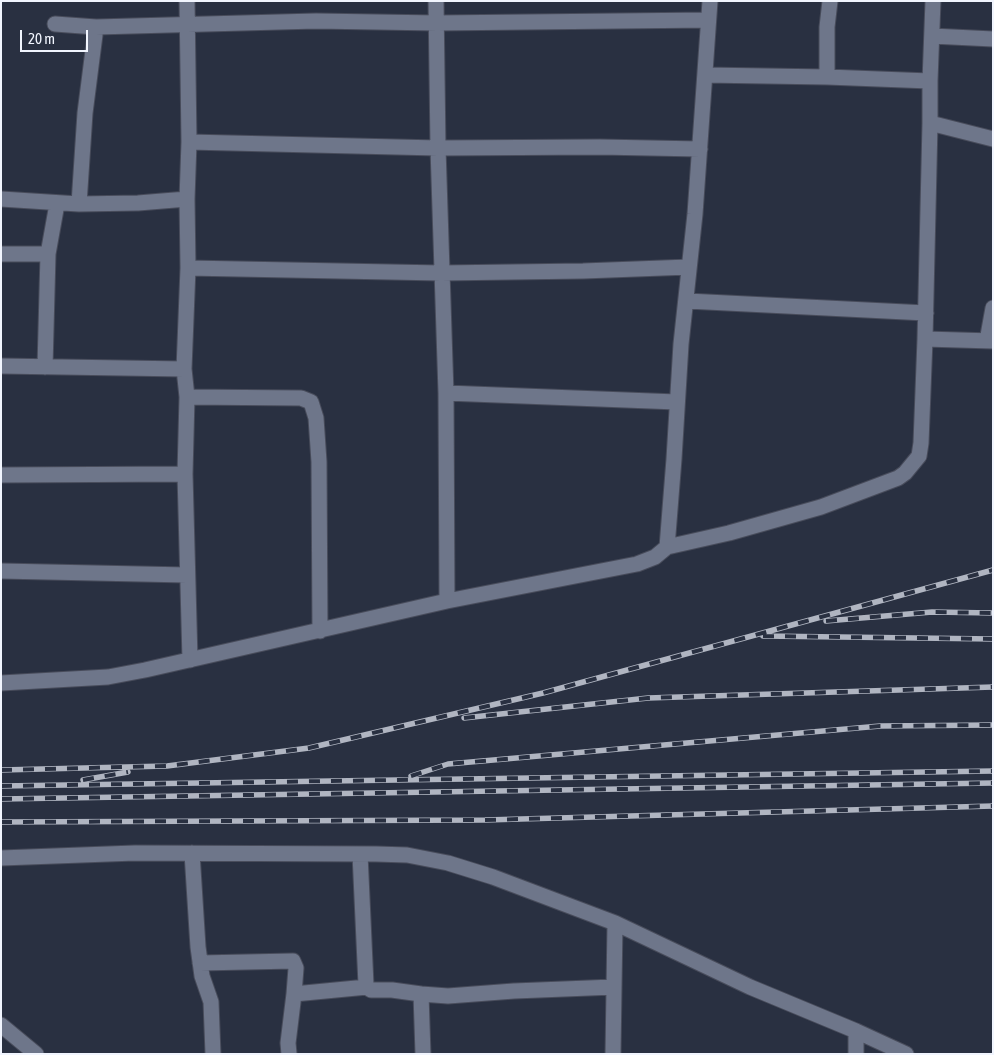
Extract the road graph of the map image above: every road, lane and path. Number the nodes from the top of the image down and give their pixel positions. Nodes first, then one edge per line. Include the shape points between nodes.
1 (187, 1) edge
2 (436, 1) edge
3 (710, 1) edge
4 (830, 1) edge
5 (933, 1) edge
6 (708, 20) junction
7 (437, 23) junction
8 (55, 24) dead end
9 (96, 26) junction
10 (187, 26) junction
11 (932, 36) junction
12 (993, 39) edge
13 (704, 75) junction
14 (827, 77) junction
15 (930, 81) junction
16 (930, 123) junction
17 (993, 138) edge
18 (190, 142) junction
19 (438, 148) junction
20 (700, 149) junction
21 (187, 198) junction
22 (1, 199) edge
23 (57, 204) junction
24 (80, 204) junction
25 (1, 254) edge
26 (48, 254) junction
27 (689, 267) junction
28 (188, 268) junction
29 (441, 273) junction
30 (687, 301) junction
31 (993, 308) edge
32 (926, 313) junction
33 (925, 339) junction
34 (990, 341) edge
35 (1, 366) edge
36 (45, 367) junction
37 (184, 369) junction
38 (446, 393) junction
39 (187, 397) junction
40 (677, 402) junction
41 (184, 474) junction
42 (1, 475) edge
43 (667, 547) junction
44 (1, 571) edge
45 (187, 575) junction
46 (447, 601) junction
47 (320, 631) junction
48 (190, 660) junction
49 (1, 683) edge
50 (192, 852) junction
51 (360, 854) junction
52 (1, 858) edge
53 (615, 924) junction
54 (200, 963) junction
55 (367, 987) junction
56 (614, 987) junction
57 (294, 994) junction
58 (420, 994) junction
59 (1, 1025) edge
60 (856, 1031) junction
61 (36, 1054) edge
62 (213, 1054) edge
63 (289, 1054) edge
64 (423, 1054) edge
65 (613, 1054) edge
66 (856, 1054) edge
67 (906, 1054) edge

1 - 10 street
2 - 7 street
3 - 6 street
4 - 14 street
5 - 11 street
6 - 7 street
6 - 13 street
7 - 10 street via 316,21
7 - 19 street
8 - 9 street
9 - 10 street
9 - 24 street via 85,112
10 - 18 street
11 - 12 street
11 - 15 street
13 - 14 street
13 - 20 street
14 - 15 street
15 - 16 street
16 - 17 street
16 - 32 street
18 - 19 street
18 - 21 street
19 - 20 street
19 - 29 street
20 - 27 street
21 - 24 street
21 - 28 street
22 - 23 street
23 - 24 street
23 - 26 street
25 - 26 street
26 - 36 street
27 - 29 street
27 - 30 street
28 - 29 street
28 - 37 street
29 - 38 street
30 - 32 street
30 - 40 street
31 - 34 street
32 - 33 street
33 - 34 street
33 - 43 street via 921,443 919,456 905,473 821,507
35 - 36 street
36 - 37 street
37 - 39 street
38 - 40 street
38 - 46 street
39 - 41 street
39 - 47 street via 301,398 311,402 316,418 319,462
40 - 43 street
41 - 42 street
41 - 45 street
43 - 46 street via 637,564
44 - 45 street
45 - 48 street
46 - 47 street
47 - 48 street
48 - 49 street via 108,677
50 - 51 street
50 - 52 street
50 - 54 street
51 - 53 street via 407,855 448,863 503,880
51 - 55 street
53 - 56 street
53 - 60 street
54 - 57 street via 293,961 296,968
54 - 62 street via 211,1002
55 - 57 street
55 - 58 street
56 - 58 street via 448,996
56 - 65 street
57 - 63 street
58 - 64 street
59 - 61 street
60 - 66 street
60 - 67 street

